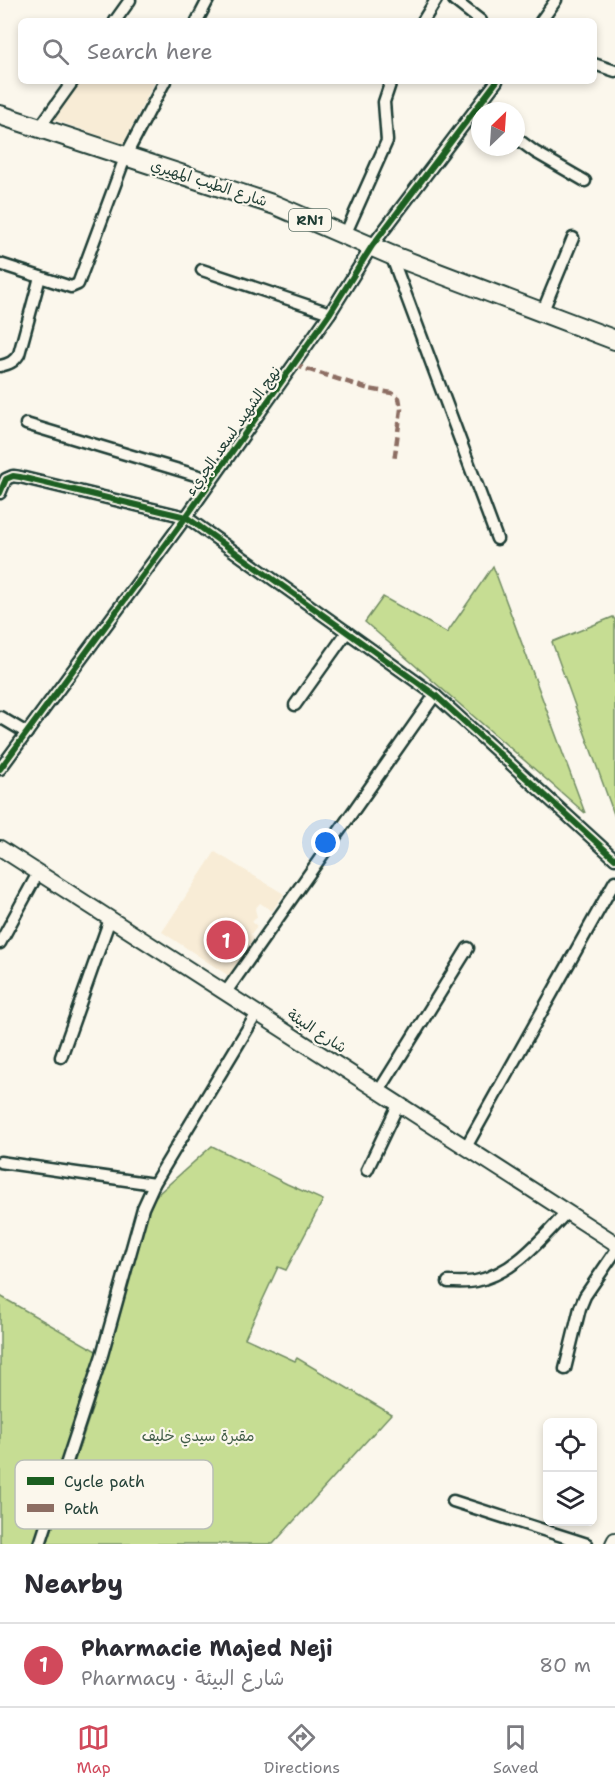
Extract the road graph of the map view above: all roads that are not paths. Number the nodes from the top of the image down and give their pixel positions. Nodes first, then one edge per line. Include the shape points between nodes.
1 (130, 0) edge
2 (208, 0) edge
3 (436, 0) edge
4 (454, 0) edge
5 (556, 0) edge
6 (117, 18) edge
7 (199, 18) edge
8 (425, 18) edge
9 (477, 18) edge
10 (543, 18) edge
11 (597, 65) edge
12 (615, 71) edge
13 (71, 84) edge
14 (163, 84) edge
15 (390, 84) edge
16 (495, 84) edge
17 (486, 102) edge
18 (0, 115) edge
19 (471, 123) edge
20 (40, 127) junction
21 (525, 144) edge
22 (126, 155) junction
23 (585, 182) dead end
24 (345, 235) junction
25 (573, 238) dead end
26 (372, 246) junction
27 (390, 255) junction
28 (0, 264) edge
29 (202, 270) dead end
30 (40, 277) junction
31 (330, 313) junction
32 (542, 313) junction
33 (615, 340) edge
34 (0, 366) edge
35 (26, 424) dead end
36 (212, 480) junction
37 (0, 493) edge
38 (186, 517) junction
39 (496, 539) dead end
40 (347, 632) junction
41 (435, 695) junction
42 (295, 705) dead end
43 (0, 717) edge
44 (27, 733) junction
45 (0, 769) edge
46 (0, 848) edge
47 (615, 859) edge
48 (38, 873) junction
49 (615, 881) edge
50 (110, 919) junction
51 (0, 943) edge
52 (468, 948) dead end
53 (226, 992) junction
54 (258, 1012) junction
55 (62, 1057) dead end
56 (379, 1091) junction
57 (399, 1103) junction
58 (466, 1147) junction
59 (0, 1162) edge
60 (367, 1170) dead end
61 (154, 1184) junction
62 (567, 1212) junction
63 (615, 1243) edge
64 (615, 1252) edge
65 (448, 1282) dead end
66 (565, 1369) dead end
67 (68, 1460) edge
68 (453, 1501) dead end
69 (45, 1529) edge
70 (615, 1540) edge
71 (40, 1544) edge
72 (587, 1544) edge
73 (613, 1544) edge

1 - 6 street
2 - 7 street
3 - 8 street
4 - 9 street
5 - 10 street
11 - 12 street
13 - 20 street
14 - 22 street
15 - 24 street via 384,102 387,141
16 - 17 street, نهج الشهيد لسعد الجريء
18 - 20 main road, شارع الطيب المهيري / RN1
19 - 26 street, نهج الشهيد لسعد الجريء
20 - 22 main road, شارع الطيب المهيري / RN1
21 - 23 street
22 - 24 main road, شارع الطيب المهيري / RN1 via 275,205
22 - 30 street via 78,284 71,287
24 - 26 main road, شارع الطيب المهيري / RN1
25 - 32 street
26 - 27 main road, شارع الطيب المهيري / RN1
26 - 31 street, نهج الشهيد لسعد الجريء
27 - 32 main road, شارع الطيب المهيري / RN1
27 - 39 street
28 - 30 street
29 - 31 street
30 - 34 street via 19,354 16,360
31 - 36 street, نهج الشهيد لسعد الجريء
32 - 33 main road, شارع الطيب المهيري / RN1
35 - 36 street
36 - 38 street, نهج الشهيد لسعد الجريء
37 - 38 street via 6,479 13,476
38 - 40 street
38 - 44 street, نهج الشهيد لسعد الجريء
40 - 41 street
40 - 42 street
41 - 47 street
41 - 53 street
43 - 44 street
44 - 45 street, نهج الشهيد لسعد الجريء
46 - 48 street, شارع البيئة
48 - 50 street, شارع البيئة
48 - 51 street
49 - 58 street
50 - 53 street, شارع البيئة
50 - 55 street
52 - 56 street
53 - 54 street, شارع البيئة
54 - 56 street, شارع البيئة
54 - 61 street
56 - 57 street, شارع البيئة
57 - 58 street, شارع البيئة
57 - 60 street
58 - 62 street, شارع البيئة
59 - 61 street
61 - 67 street via 143,1208
62 - 63 street, شارع البيئة
62 - 65 street via 509,1268 474,1282
64 - 66 street via 585,1296
68 - 72 street
69 - 71 street
70 - 73 street

